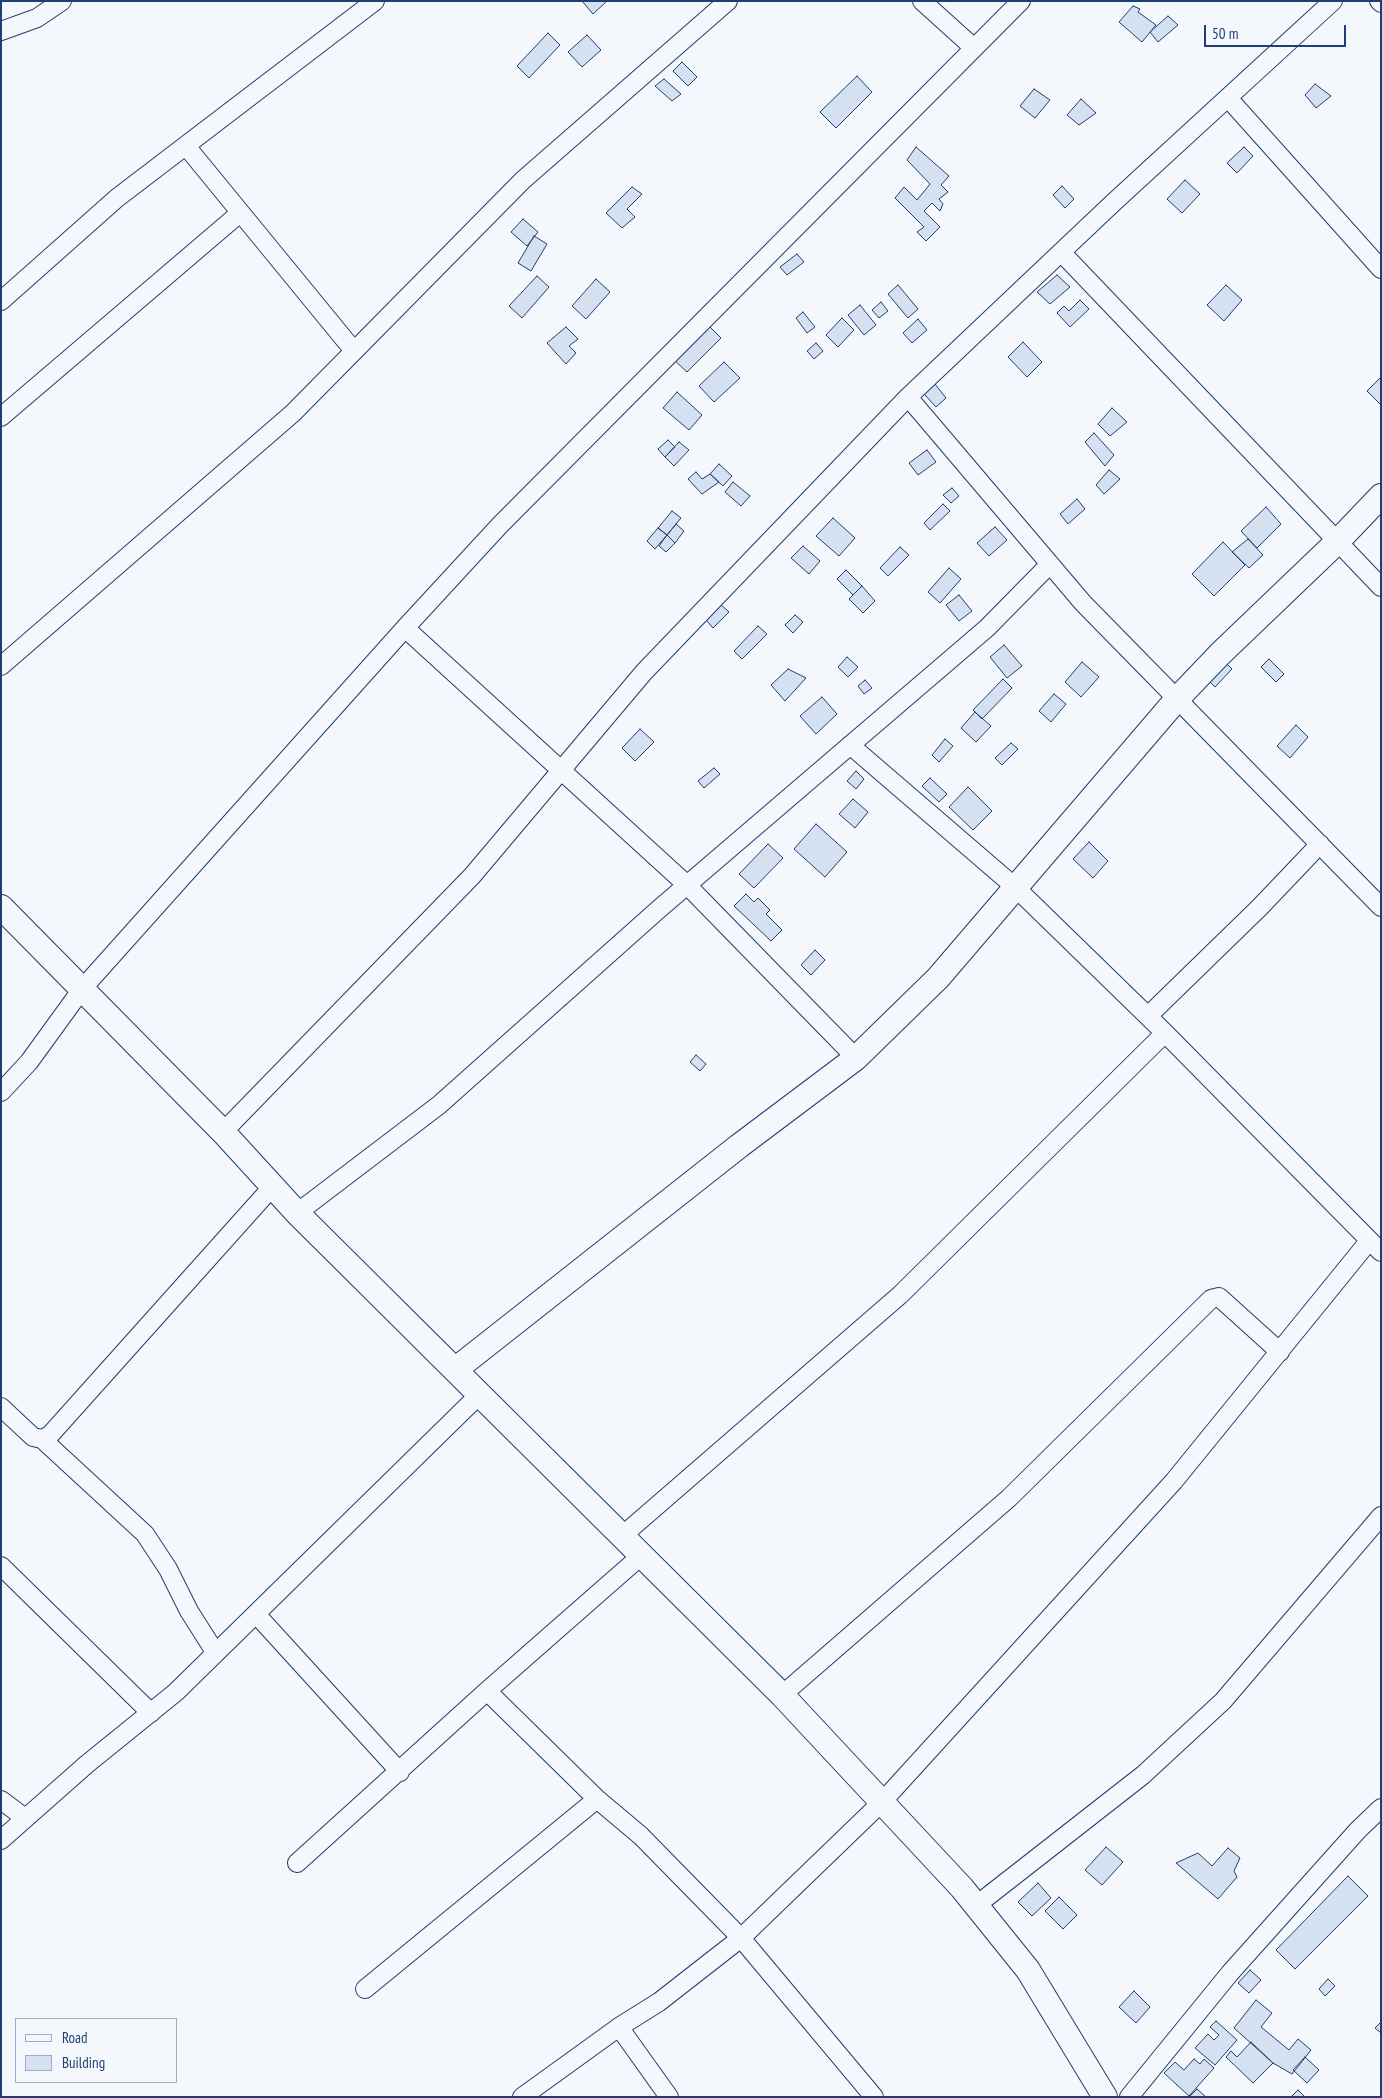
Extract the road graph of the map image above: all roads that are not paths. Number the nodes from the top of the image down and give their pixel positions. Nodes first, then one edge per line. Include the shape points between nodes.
1 (62, 1) edge
2 (375, 1) edge
3 (728, 1) edge
4 (922, 1) edge
5 (1021, 1) edge
6 (1333, 1) edge
7 (1, 31) edge
8 (974, 48) junction
9 (1228, 98) junction
10 (186, 146) junction
11 (240, 212) junction
12 (1061, 252) junction
13 (1381, 269) edge
14 (1, 301) edge
15 (354, 351) junction
16 (908, 397) junction
17 (1, 417) edge
18 (1381, 496) edge
19 (1338, 542) junction
20 (1050, 564) junction
21 (1381, 586) edge
22 (405, 628) junction
23 (1, 666) edge
24 (1177, 699) junction
25 (850, 745) junction
26 (561, 771) junction
27 (1320, 844) junction
28 (687, 885) junction
29 (1014, 887) junction
30 (1, 907) edge
31 (1381, 907) edge
32 (82, 989) junction
33 (1148, 1016) junction
34 (1166, 1033) junction
35 (856, 1058) junction
36 (1, 1092) edge
37 (223, 1132) junction
38 (272, 1186) junction
39 (297, 1213) junction
40 (1375, 1246) edge
41 (1280, 1352) junction
42 (456, 1369) junction
43 (480, 1394) junction
44 (1, 1408) edge
45 (42, 1438) junction
46 (1381, 1516) edge
47 (622, 1536) junction
48 (642, 1555) junction
49 (1, 1566) edge
50 (256, 1614) junction
51 (215, 1652) junction
52 (487, 1691) junction
53 (782, 1695) junction
54 (151, 1712) junction
55 (400, 1772) junction
56 (597, 1799) junction
57 (1, 1800) edge
58 (882, 1802) junction
59 (1381, 1808) edge
60 (25, 1818) junction
61 (1, 1840) edge
62 (297, 1863) dead end
63 (978, 1904) junction
64 (741, 1938) junction
65 (365, 1989) dead end
66 (619, 2027) junction
67 (524, 2096) edge
68 (669, 2097) edge
69 (874, 2097) edge
70 (1105, 2097) edge
71 (1129, 2097) edge

1 - 7 street via 37,18
2 - 10 street
3 - 15 street via 523,180
4 - 8 street
5 - 8 street
6 - 9 street
8 - 22 street via 500,525
9 - 12 street
9 - 13 street
10 - 11 street
10 - 14 street via 117,198
11 - 15 street
11 - 17 street
12 - 16 street
12 - 19 street
15 - 23 street via 293,413
16 - 20 street
16 - 26 street via 644,672
18 - 19 main road
19 - 21 street
19 - 24 main road
20 - 24 street via 1082,603
20 - 25 street via 987,628
22 - 26 street
22 - 32 street
24 - 27 street
24 - 29 main road
25 - 28 street
25 - 29 street
26 - 28 street
26 - 37 street via 472,876
27 - 31 street
27 - 33 street
28 - 35 street
28 - 39 street via 439,1105
29 - 33 street
29 - 35 main road via 938,978
30 - 32 main road
32 - 36 street via 29,1062
32 - 37 main road
33 - 34 street
34 - 40 street
34 - 47 street via 900,1294
35 - 42 main road
37 - 38 main road
38 - 39 main road
38 - 45 street via 50,1435
39 - 42 main road
40 - 41 street
41 - 53 street via 1219,1297 1211,1299 1009,1498
41 - 58 street via 1174,1481
42 - 43 main road
43 - 47 main road
43 - 50 street
44 - 45 street via 32,1437
45 - 51 street via 145,1534
46 - 63 street via 1223,1701 1143,1775
47 - 48 main road
48 - 52 street
48 - 53 main road
49 - 54 street
50 - 51 street
50 - 55 street
51 - 54 street via 176,1692
52 - 55 street
52 - 56 street
53 - 58 main road
54 - 60 street
55 - 62 street
56 - 64 street via 641,1836
56 - 65 street
57 - 60 street
58 - 63 main road
58 - 64 street
59 - 71 street via 1230,1973
60 - 61 street
63 - 70 main road via 1028,1970
64 - 66 street via 659,2002
64 - 69 street
66 - 67 street
66 - 68 street

